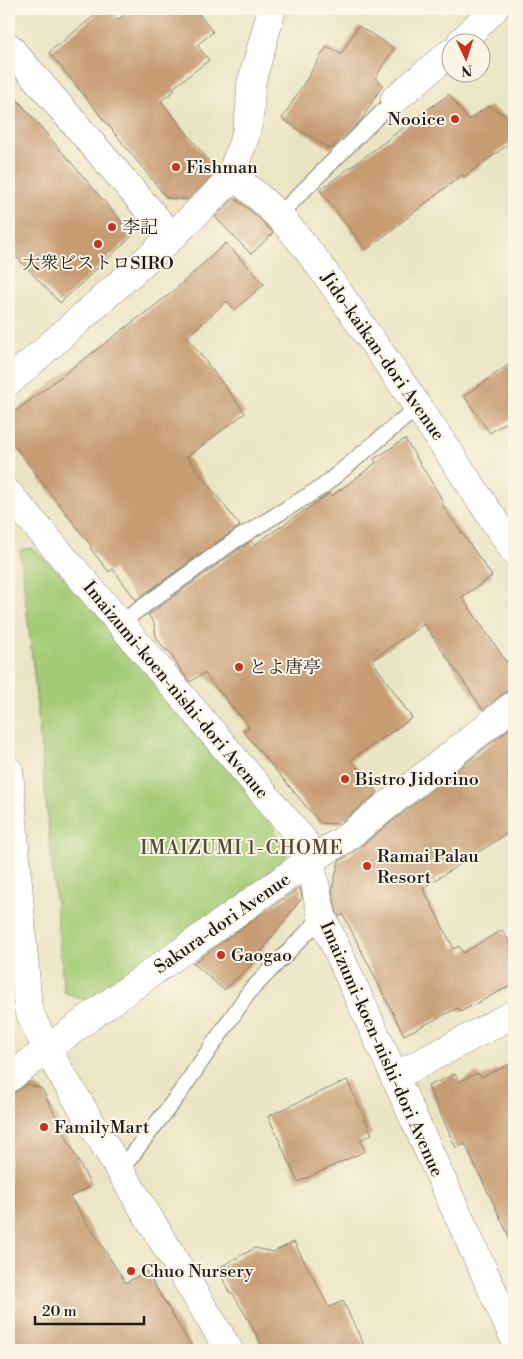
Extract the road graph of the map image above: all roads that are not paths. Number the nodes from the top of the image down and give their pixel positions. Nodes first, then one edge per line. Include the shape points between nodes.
1 (272, 9) edge
2 (494, 9) edge
3 (472, 32) edge
4 (9, 47) edge
5 (440, 61) edge
6 (395, 99) joint
7 (233, 176) junction
8 (278, 216) junction
9 (172, 237) junction
10 (9, 382) edge
11 (419, 406) junction
12 (9, 494) edge
13 (514, 551) edge
14 (120, 623) junction
15 (514, 705) edge
16 (10, 788) edge
17 (310, 860) junction
18 (322, 917) junction
19 (514, 1014) edge
20 (47, 1050) junction
21 (394, 1077) junction
22 (9, 1078) edge
23 (120, 1171) junction
24 (514, 1338) edge
25 (228, 1350) edge

1 - 7 street via 251,84 246,134
2 - 3 street
4 - 9 street
5 - 6 street
6 - 8 lane
7 - 8 street, Jido-kaikan-dori Avenue
7 - 9 street
8 - 11 street, Jido-kaikan-dori Avenue via 319,265
9 - 10 street
11 - 13 street, Jido-kaikan-dori Avenue
11 - 14 lane via 322,487 237,539
12 - 14 street, Imaizumi-koen-nishi-dori Avenue
14 - 17 street, Imaizumi-koen-nishi-dori Avenue via 303,840
15 - 17 street, Sakura-dori Avenue via 342,840
16 - 20 street via 28,1009
17 - 18 street, Imaizumi-koen-nishi-dori Avenue
17 - 20 street, Sakura-dori Avenue
18 - 21 street, Imaizumi-koen-nishi-dori Avenue
18 - 23 lane via 249,992 179,1094
19 - 21 street
20 - 22 street, Sakura-dori Avenue
20 - 23 street
21 - 24 street, Imaizumi-koen-nishi-dori Avenue
23 - 25 street

